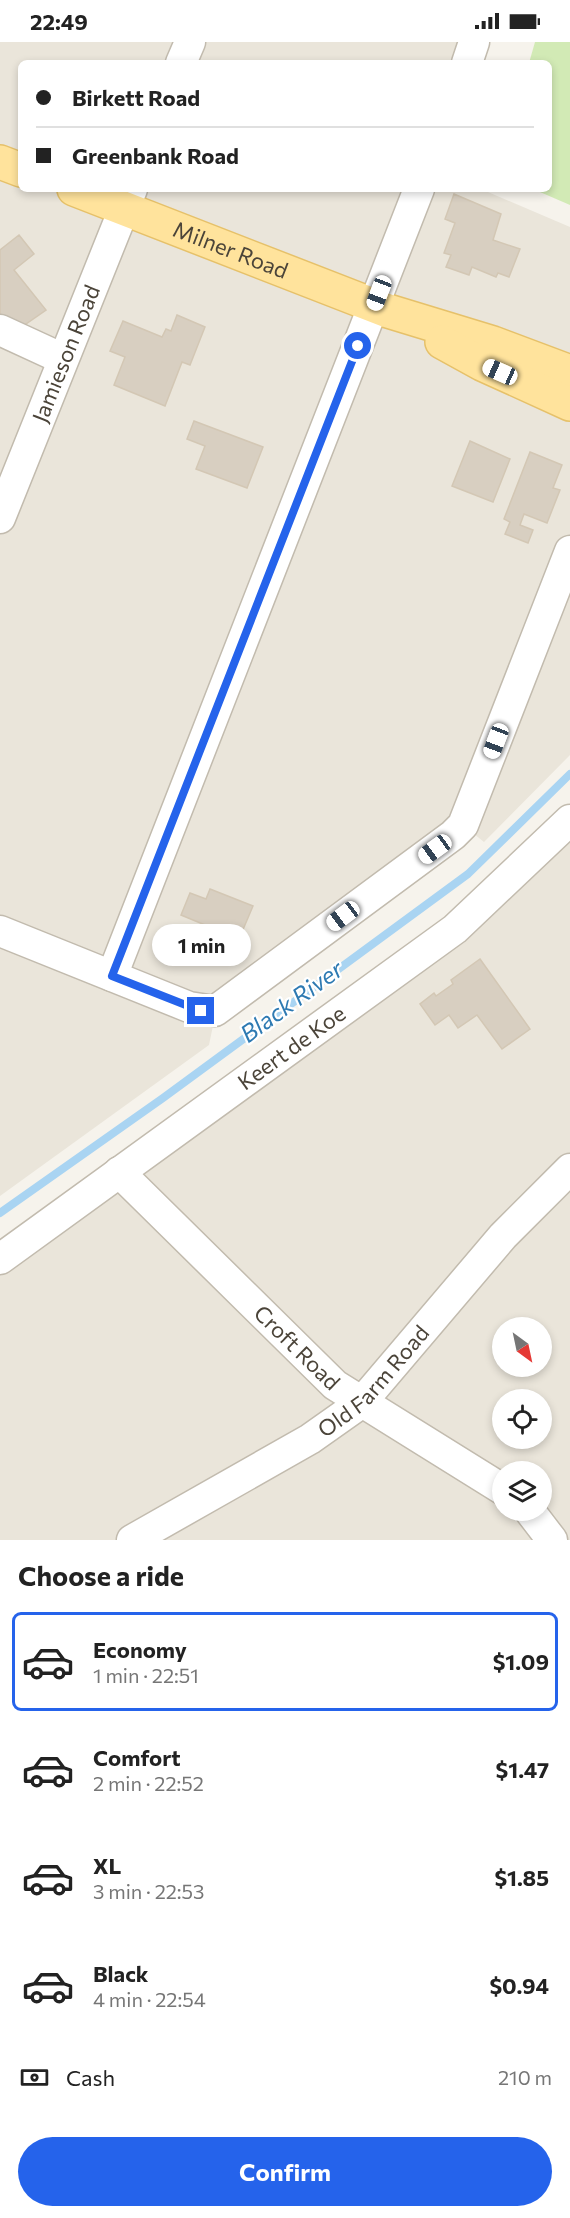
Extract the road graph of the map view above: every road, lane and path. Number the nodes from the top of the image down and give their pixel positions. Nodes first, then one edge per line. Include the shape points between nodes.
1 (190, 42) edge
2 (474, 42) edge
3 (183, 60) edge
4 (467, 60) edge
5 (0, 162) edge
6 (18, 169) edge
7 (92, 192) edge
8 (418, 192) edge
9 (128, 198) edge
10 (381, 308) junction
11 (0, 330) edge
12 (63, 359) junction
13 (570, 372) edge
14 (570, 404) edge
15 (0, 518) edge
16 (570, 551) edge
17 (570, 820) edge
18 (0, 931) edge
19 (112, 976) junction
20 (570, 1169) edge
21 (119, 1172) junction
22 (0, 1259) edge
23 (362, 1403) junction
24 (492, 1483) edge
25 (537, 1521) edge
26 (132, 1540) edge
27 (552, 1540) edge

1 - 3 street
2 - 4 street
5 - 6 main road
7 - 9 main road, Milner Road
8 - 10 street
9 - 10 main road, Milner Road
9 - 12 street, Jamieson Road
10 - 13 main road, Milner Road
10 - 14 main road, Milner Road via 482,364
10 - 19 street
11 - 12 street
12 - 15 street, Jamieson Road
16 - 19 street via 463,825 453,835 216,1011 189,1007
17 - 21 street, Keert de Koe via 455,929
18 - 19 street
20 - 23 street, Old Farm Road via 502,1236
21 - 22 street, Keert de Koe
21 - 23 street, Croft Road via 318,1371
23 - 24 street, Croft Road
23 - 26 street, Old Farm Road via 310,1439
25 - 27 street

